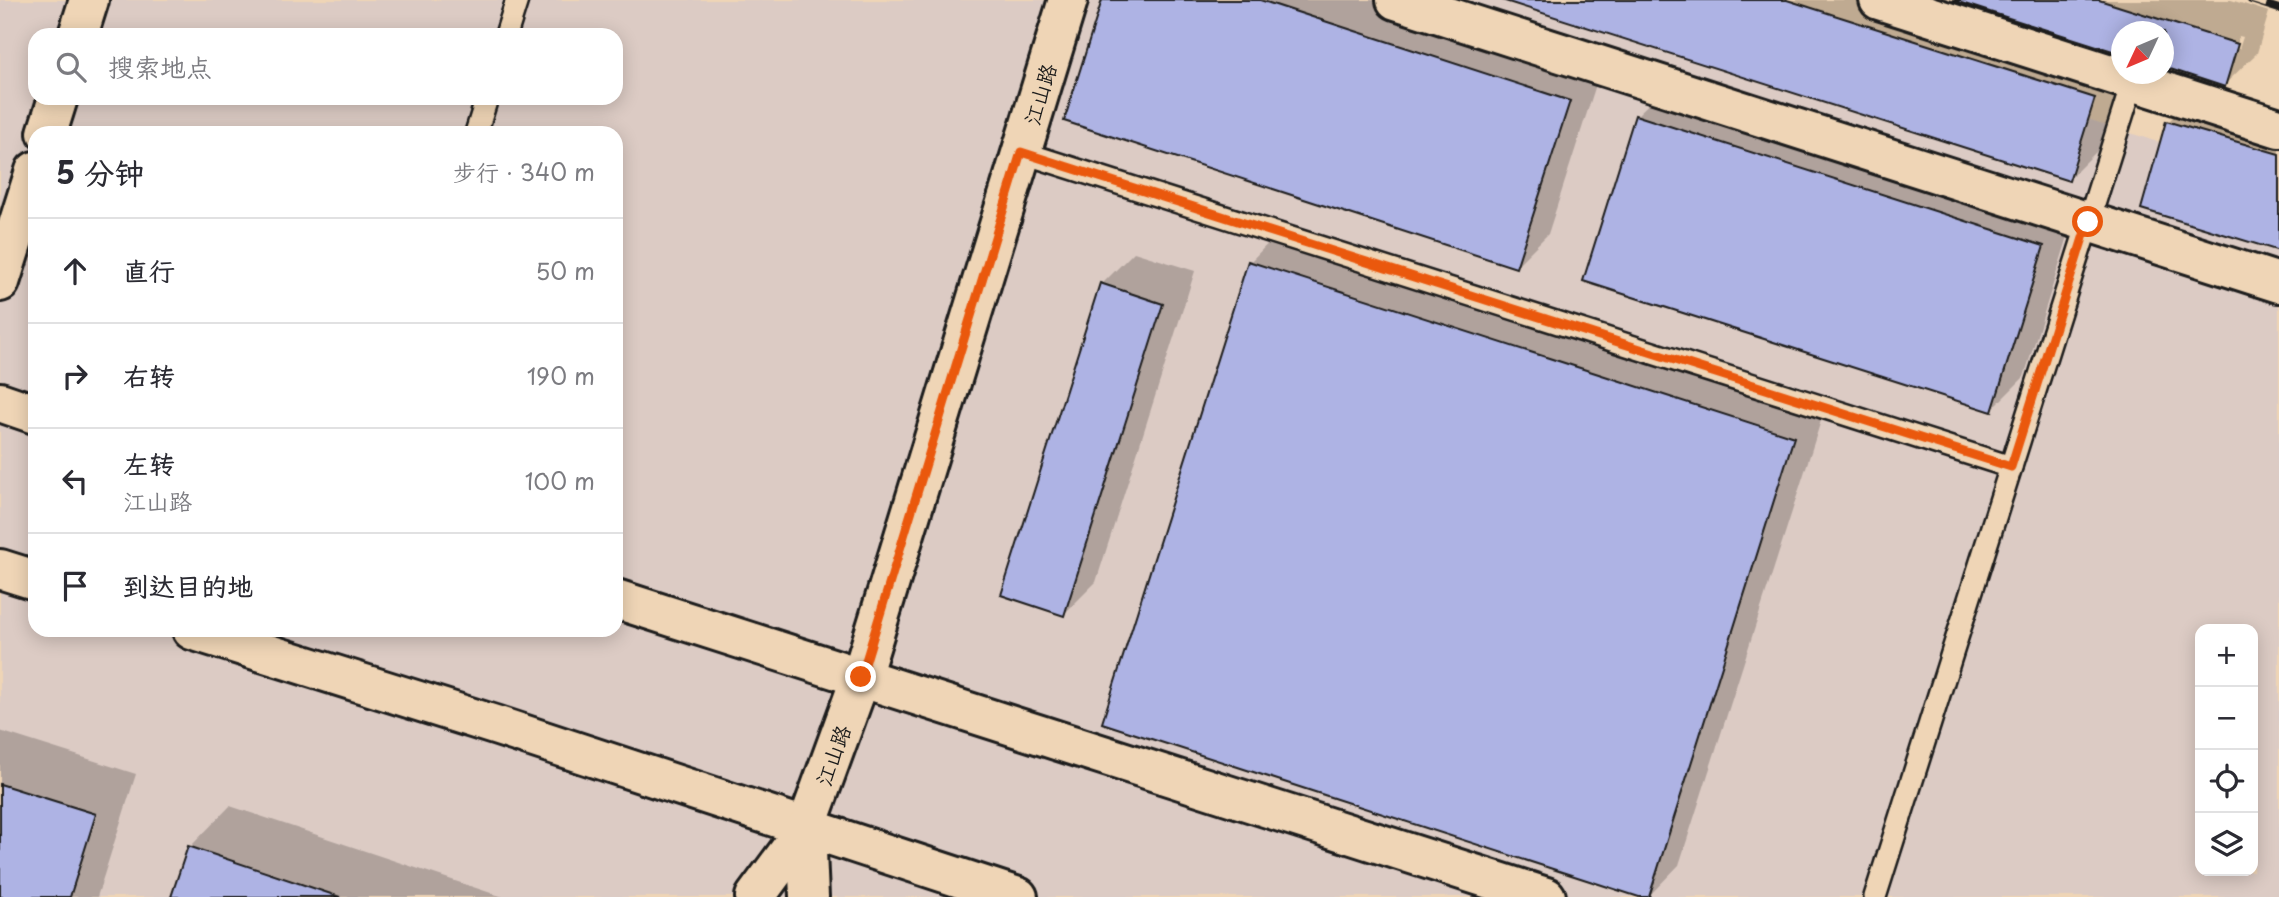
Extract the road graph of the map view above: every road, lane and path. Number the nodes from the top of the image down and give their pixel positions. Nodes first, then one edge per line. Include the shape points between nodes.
1 (89, 0) edge
2 (517, 0) edge
3 (1068, 0) edge
4 (1396, 0) edge
5 (1879, 0) edge
6 (80, 28) edge
7 (508, 28) edge
8 (2111, 74) edge
9 (2132, 84) edge
10 (2142, 84) edge
11 (56, 105) edge
12 (485, 105) edge
13 (49, 126) edge
14 (478, 126) edge
15 (2279, 128) edge
16 (1021, 152) junction
17 (28, 193) edge
18 (2088, 222) junction
19 (0, 282) edge
20 (2279, 283) edge
21 (0, 402) edge
22 (28, 412) edge
23 (2011, 467) junction
24 (0, 569) edge
25 (28, 578) edge
26 (623, 601) edge
27 (214, 637) edge
28 (861, 677) junction
29 (806, 828) junction
30 (755, 897) edge
31 (809, 897) edge
32 (1018, 897) edge
33 (1546, 897) edge
34 (1875, 897) edge

1 - 6 street
2 - 7 lane
3 - 16 street, 江山路
4 - 18 street
5 - 8 street
9 - 18 lane
10 - 15 street
11 - 13 street
12 - 14 lane
16 - 23 lane
16 - 28 street, 江山路
17 - 19 street
18 - 20 street
18 - 23 lane
21 - 22 street
23 - 34 lane
24 - 25 street
26 - 28 street
27 - 29 street
28 - 29 street, 江山路
28 - 33 street
29 - 30 street, 江山路
29 - 31 street, 江山路
29 - 32 street

